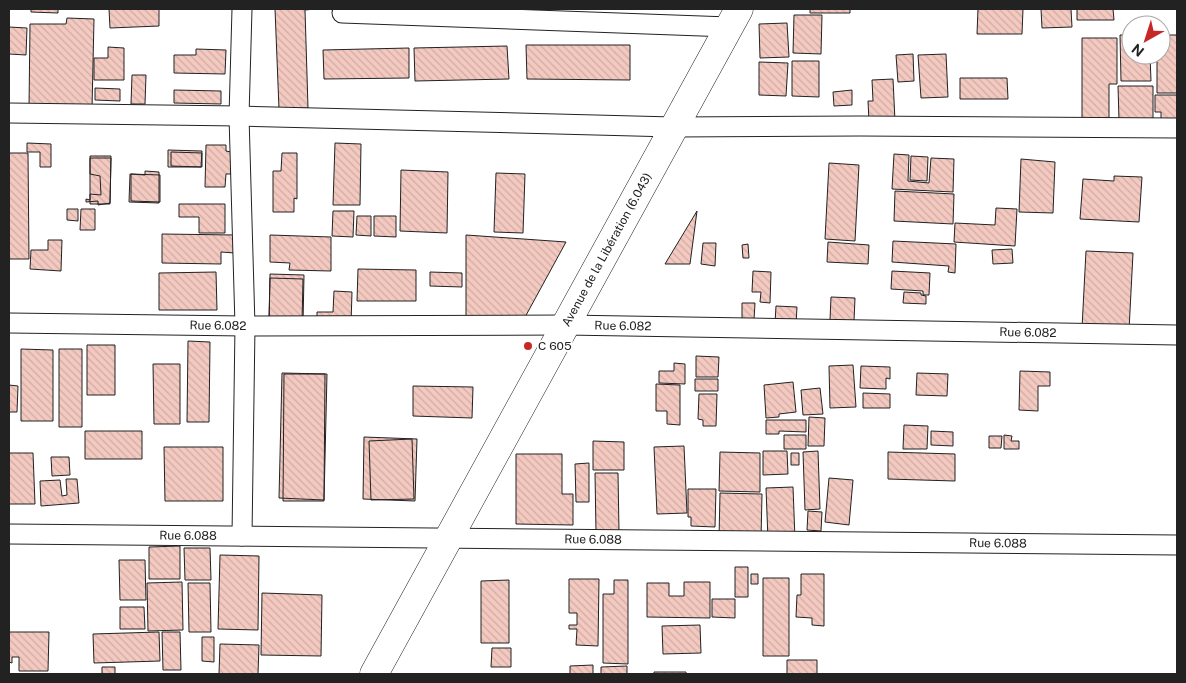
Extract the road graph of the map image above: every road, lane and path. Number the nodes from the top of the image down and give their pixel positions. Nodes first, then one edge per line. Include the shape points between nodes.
1 (242, 9) edge
2 (342, 13) dead end
3 (734, 18) edge
4 (9, 113) edge
5 (238, 116) junction
6 (673, 128) junction
7 (1177, 128) edge
8 (9, 323) edge
9 (244, 326) junction
10 (565, 326) junction
11 (1177, 335) edge
12 (9, 534) edge
13 (242, 536) junction
14 (450, 538) junction
15 (1177, 545) edge
16 (374, 674) edge

1 - 5 street
2 - 3 street
3 - 6 main road, Avenue de la Libération (6.043)
4 - 5 street
5 - 6 street
5 - 9 street
6 - 7 street
6 - 10 main road, Avenue de la Libération (6.043)
8 - 9 street, Rue 6.082
9 - 10 street, Rue 6.082
9 - 13 street
10 - 11 street, Rue 6.082
10 - 14 main road, Avenue de la Libération (6.043)
12 - 13 street, Rue 6.088
13 - 14 street, Rue 6.088
14 - 15 street, Rue 6.088
14 - 16 main road, Avenue de la Libération (6.043)

